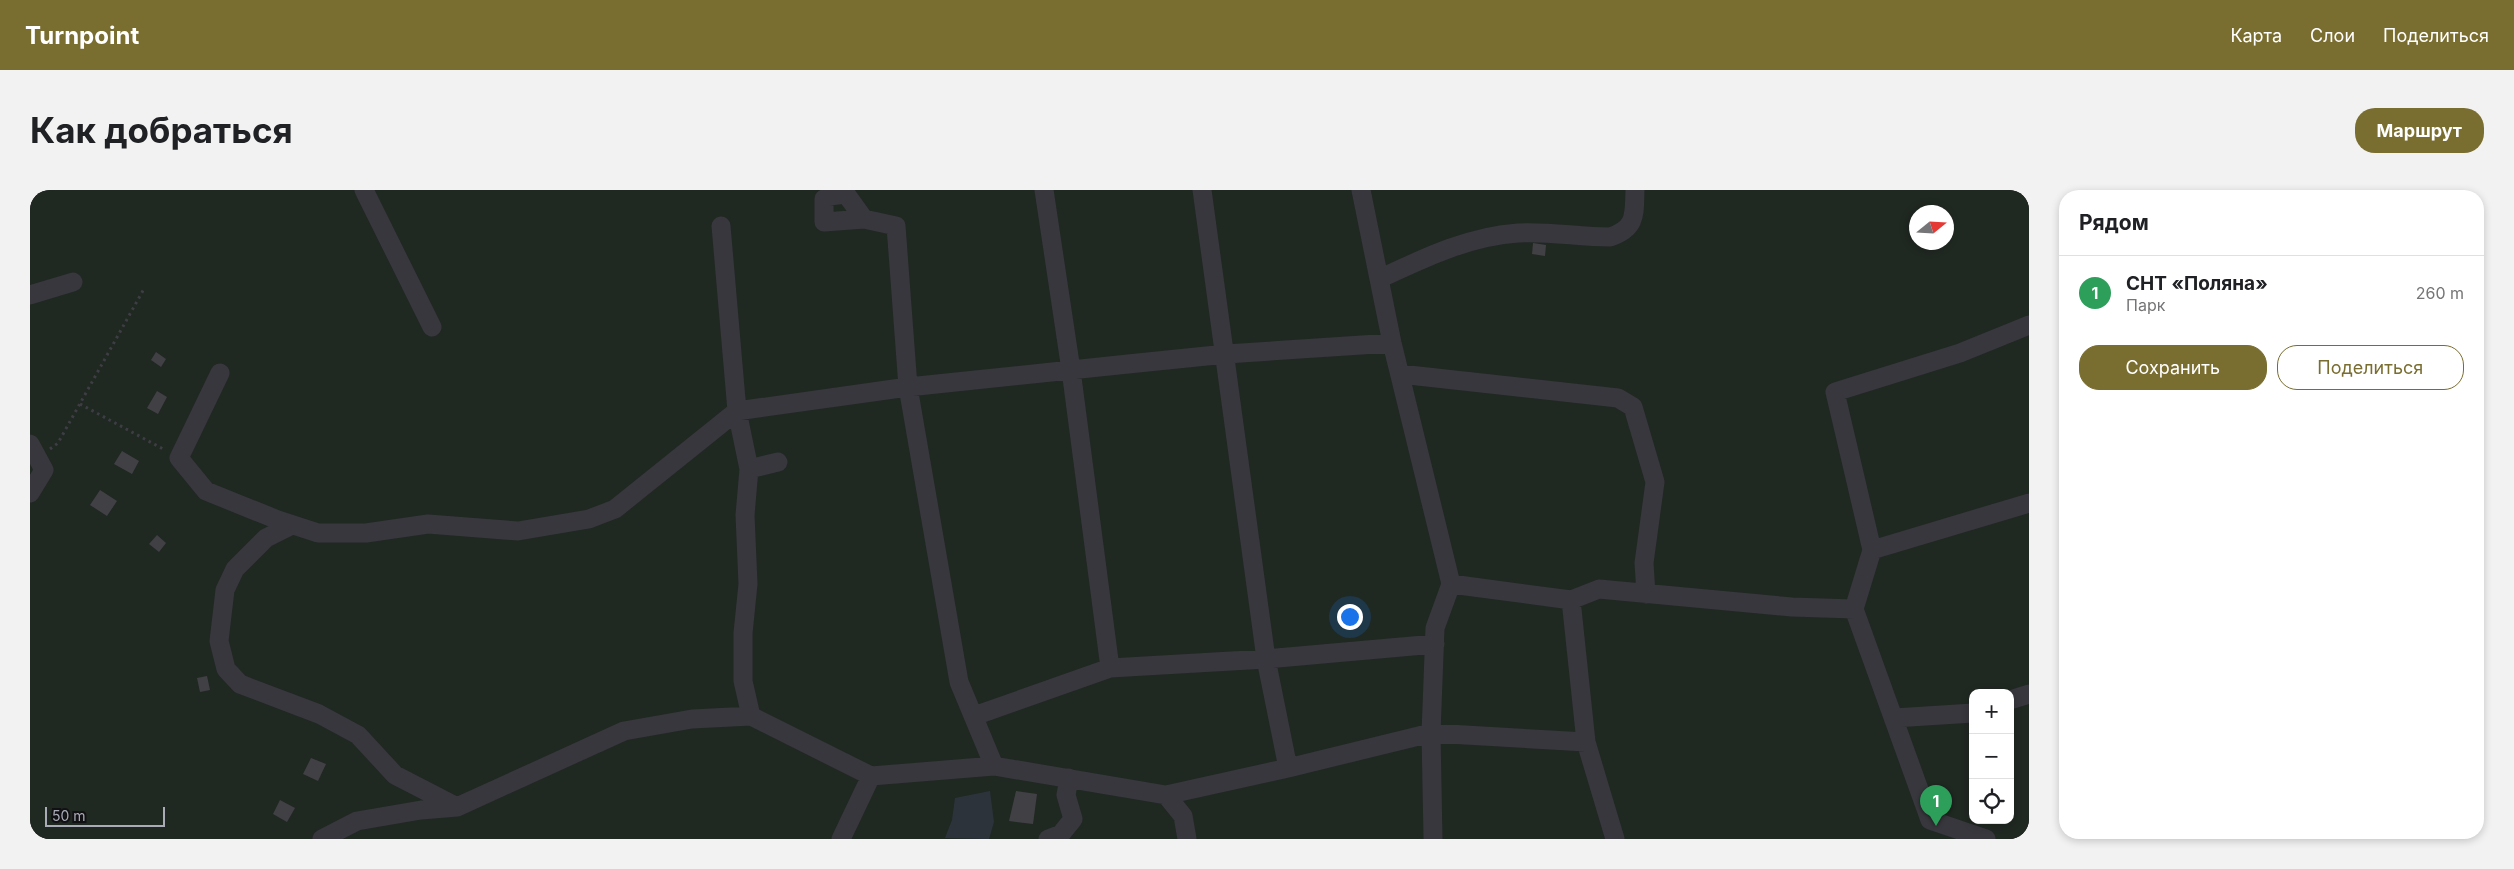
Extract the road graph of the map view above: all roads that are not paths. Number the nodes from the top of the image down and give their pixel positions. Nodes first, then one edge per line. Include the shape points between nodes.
1 (364, 190) edge
2 (1044, 190) edge
3 (1202, 190) edge
4 (1361, 190) edge
5 (1635, 190) edge
6 (864, 219) dead end
7 (721, 226) dead end
8 (1379, 279) junction
9 (73, 282) dead end
10 (30, 295) edge
11 (2029, 325) edge
12 (432, 327) dead end
13 (1392, 343) junction
14 (1226, 354) junction
15 (1071, 370) junction
16 (220, 373) dead end
17 (1400, 374) junction
18 (908, 387) junction
19 (737, 411) junction
20 (34, 452) edge
21 (778, 462) dead end
22 (749, 469) junction
23 (30, 493) edge
24 (2029, 503) edge
25 (292, 524) junction
26 (1872, 550) junction
27 (1451, 584) junction
28 (1646, 594) junction
29 (1571, 600) junction
30 (1854, 609) junction
31 (1435, 644) junction
32 (1266, 659) junction
33 (1110, 668) junction
34 (2029, 694) edge
35 (2014, 699) edge
36 (1969, 713) edge
37 (751, 716) junction
38 (974, 716) junction
39 (1894, 718) junction
40 (1432, 733) junction
41 (1586, 742) junction
42 (994, 766) junction
43 (1288, 768) junction
44 (872, 776) junction
45 (1069, 778) junction
46 (1166, 795) junction
47 (457, 807) junction
48 (322, 839) edge
49 (841, 839) edge
50 (1048, 839) edge
51 (1187, 839) edge
52 (1433, 839) edge
53 (1615, 839) edge
54 (1986, 839) edge

1 - 12 street
2 - 15 street
3 - 14 street
4 - 8 street
5 - 8 street via 1633,218 1627,230 1620,234 1610,237 1516,233 1484,238 1415,262
6 - 18 street via 896,226
7 - 19 street
8 - 13 street
9 - 10 street
11 - 26 street via 1960,353 1836,392
13 - 14 street
13 - 17 street
14 - 15 street
14 - 32 street
15 - 18 street
15 - 33 street
16 - 25 street via 179,458 206,491
17 - 27 street
17 - 28 street via 1618,398 1633,407 1655,482 1644,563
18 - 19 street
18 - 38 street via 959,682
19 - 22 street
19 - 25 street via 615,509 588,519 518,531 428,524 366,533 318,533
20 - 23 street via 44,470
21 - 22 street
22 - 37 street via 745,515 748,584 743,681
24 - 26 street
25 - 47 street via 266,538 235,569 225,590 219,641 226,669 240,684 319,714 358,735 395,775
26 - 30 street
27 - 29 street
27 - 31 street via 1435,628
28 - 29 street via 1600,589
28 - 30 street
29 - 41 street
30 - 39 street
31 - 32 street
31 - 40 street
32 - 33 street
32 - 43 street
33 - 38 street
34 - 35 street
36 - 39 street
37 - 44 street
37 - 47 street via 692,719 624,731
38 - 42 street
39 - 54 street via 1930,820
40 - 41 street
40 - 43 street
40 - 52 street
41 - 53 street
42 - 44 street
42 - 45 street
43 - 46 street
44 - 49 street
45 - 46 street
45 - 50 street via 1066,795 1073,819 1061,834
46 - 51 street via 1183,816
47 - 48 street via 357,821

